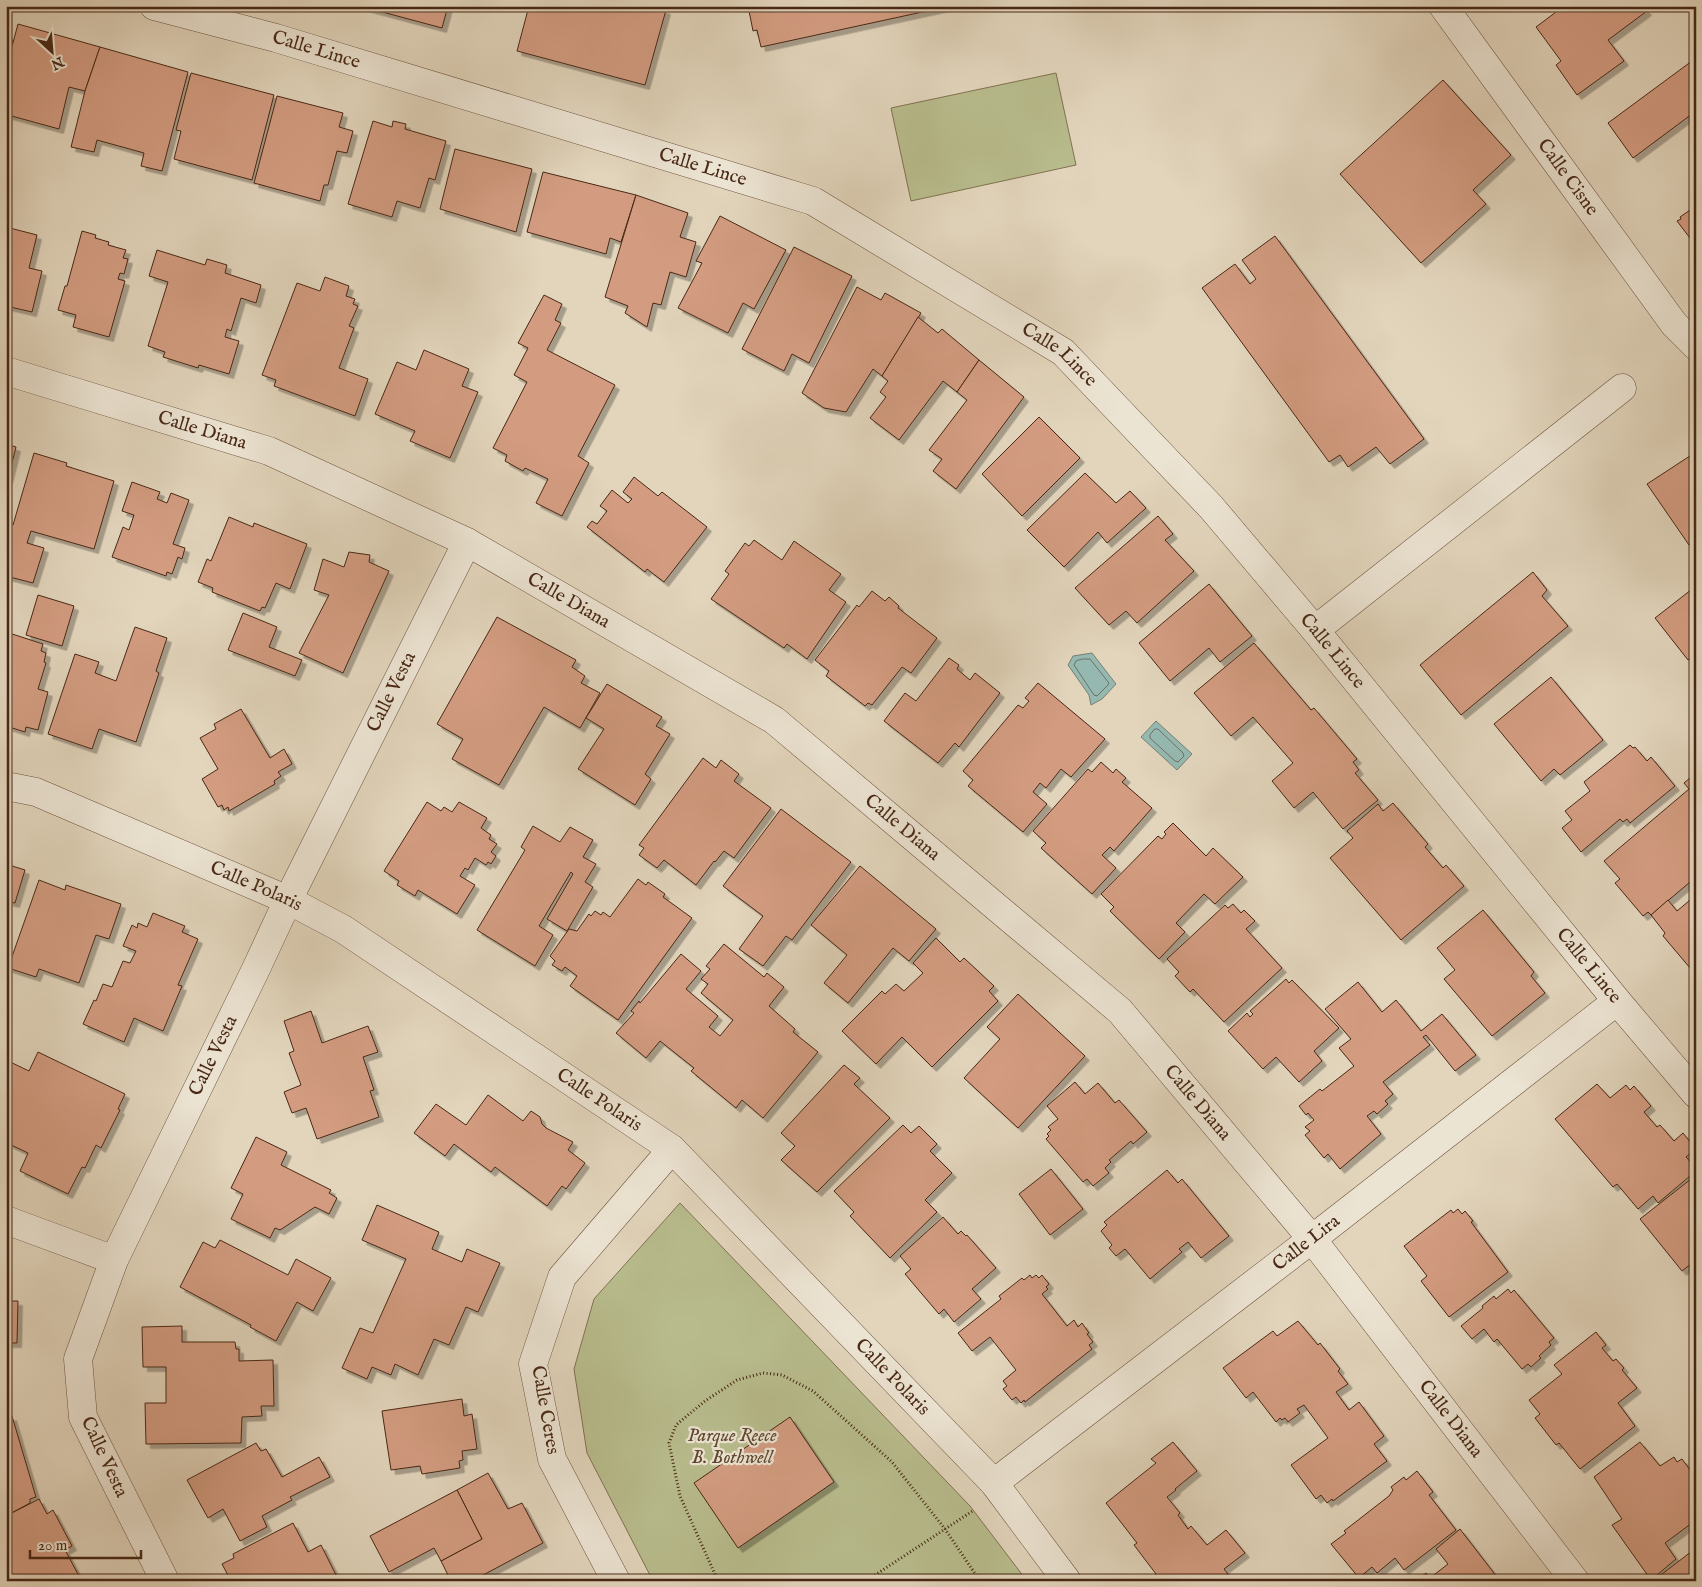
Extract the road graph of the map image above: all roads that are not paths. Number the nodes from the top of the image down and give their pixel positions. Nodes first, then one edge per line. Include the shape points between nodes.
1 (154, 6) edge
2 (1443, 6) edge
3 (1696, 346) edge
4 (6, 371) edge
5 (1622, 388) dead end
6 (468, 542) junction
7 (1315, 630) junction
8 (6, 786) edge
9 (288, 900) junction
10 (1617, 1001) junction
11 (1696, 1094) edge
12 (672, 1149) junction
13 (6, 1220) edge
14 (1312, 1239) junction
15 (114, 1260) junction
16 (994, 1483) junction
17 (165, 1581) edge
18 (616, 1581) edge
19 (1067, 1581) edge
20 (1575, 1581) edge

1 - 7 street, Calle Lince via 276,38 813,201 1063,352 1211,507
2 - 3 street, Calle Cisne via 1674,324
4 - 6 street, Calle Diana via 269,451
5 - 7 street
6 - 9 street, Calle Vesta
6 - 14 street, Calle Diana via 774,720 1120,1011
7 - 10 street, Calle Lince
8 - 9 street, Calle Polaris via 36,792
9 - 12 street, Calle Polaris via 342,928
9 - 15 street, Calle Vesta
10 - 11 street, Calle Lince
10 - 14 street, Calle Lira
12 - 16 street, Calle Polaris
12 - 18 street, Calle Ceres via 562,1277 533,1364 552,1459
13 - 15 street
14 - 16 street, Calle Lira
14 - 20 street, Calle Diana
15 - 17 street, Calle Vesta via 78,1359 83,1417
16 - 19 street, Calle Polaris

